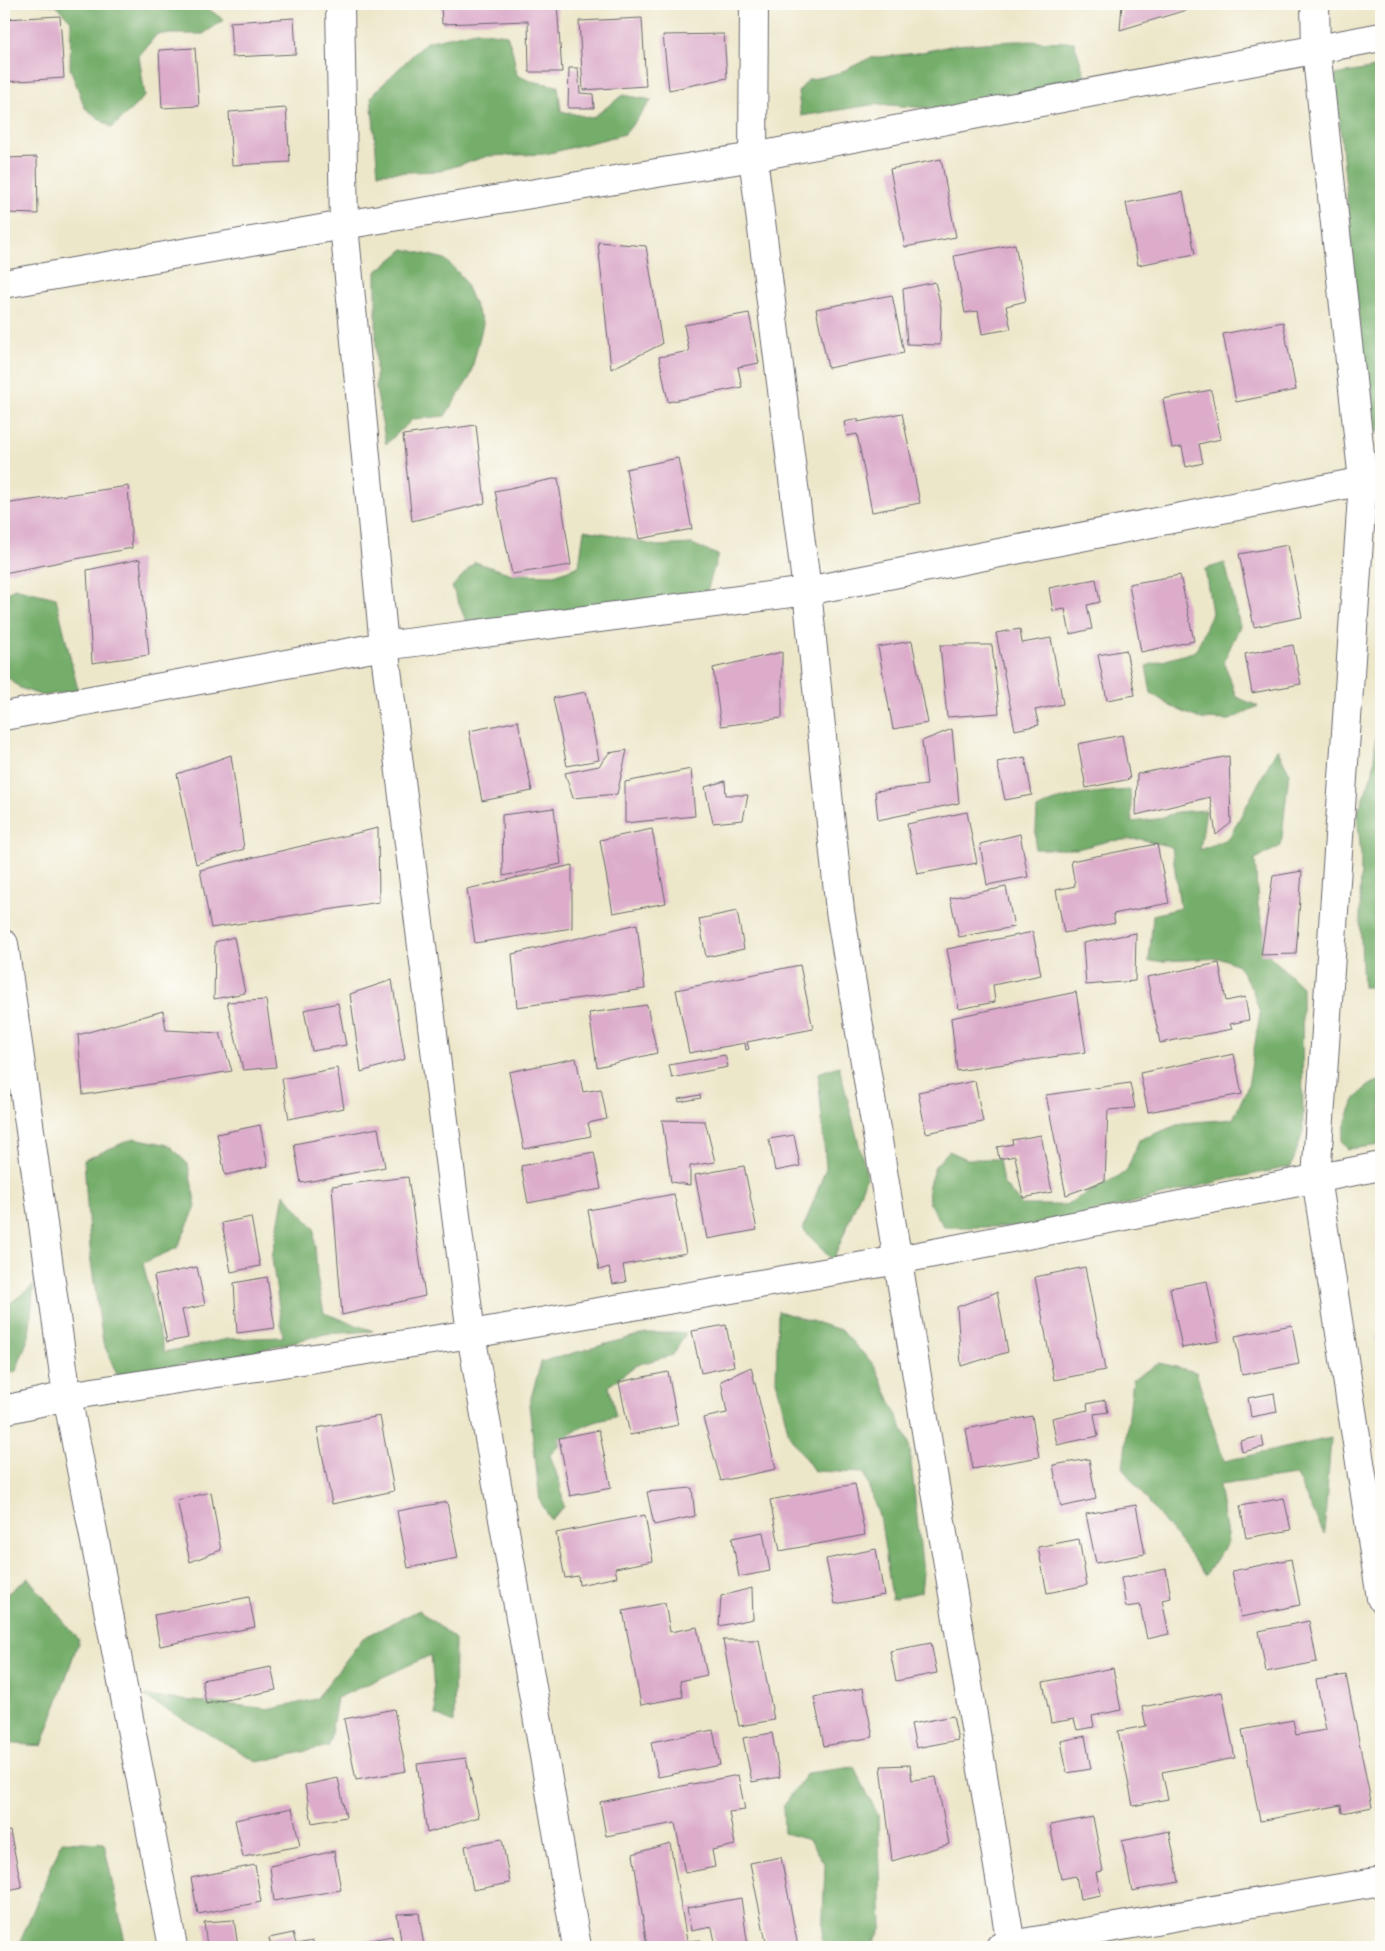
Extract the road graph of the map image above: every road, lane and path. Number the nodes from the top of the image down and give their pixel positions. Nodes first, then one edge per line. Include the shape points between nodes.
1 (340, 4) edge
2 (754, 4) edge
3 (1315, 4) edge
4 (1381, 37) edge
5 (1316, 49) junction
6 (753, 157) junction
7 (344, 225) junction
8 (4, 284) edge
9 (1372, 480) edge
10 (807, 591) junction
11 (384, 646) junction
12 (4, 716) edge
13 (4, 944) edge
14 (1381, 1166) edge
15 (1316, 1178) junction
16 (898, 1260) junction
17 (471, 1334) junction
18 (67, 1396) junction
19 (4, 1410) edge
20 (1381, 1598) edge
21 (1381, 1881) edge
22 (1006, 1946) edge
23 (172, 1947) edge
24 (577, 1947) edge

1 - 7 street
2 - 6 street
3 - 5 street
4 - 5 street
5 - 6 street
5 - 9 street
6 - 7 street
6 - 10 street
7 - 8 street
7 - 11 street
9 - 10 street
9 - 15 street
10 - 11 street
10 - 16 street via 840,911
11 - 12 street
11 - 17 street
13 - 18 street
14 - 15 street
15 - 16 street
15 - 20 street
16 - 17 street
16 - 22 street
17 - 18 street
17 - 24 street
18 - 19 street
18 - 23 street
21 - 22 street

